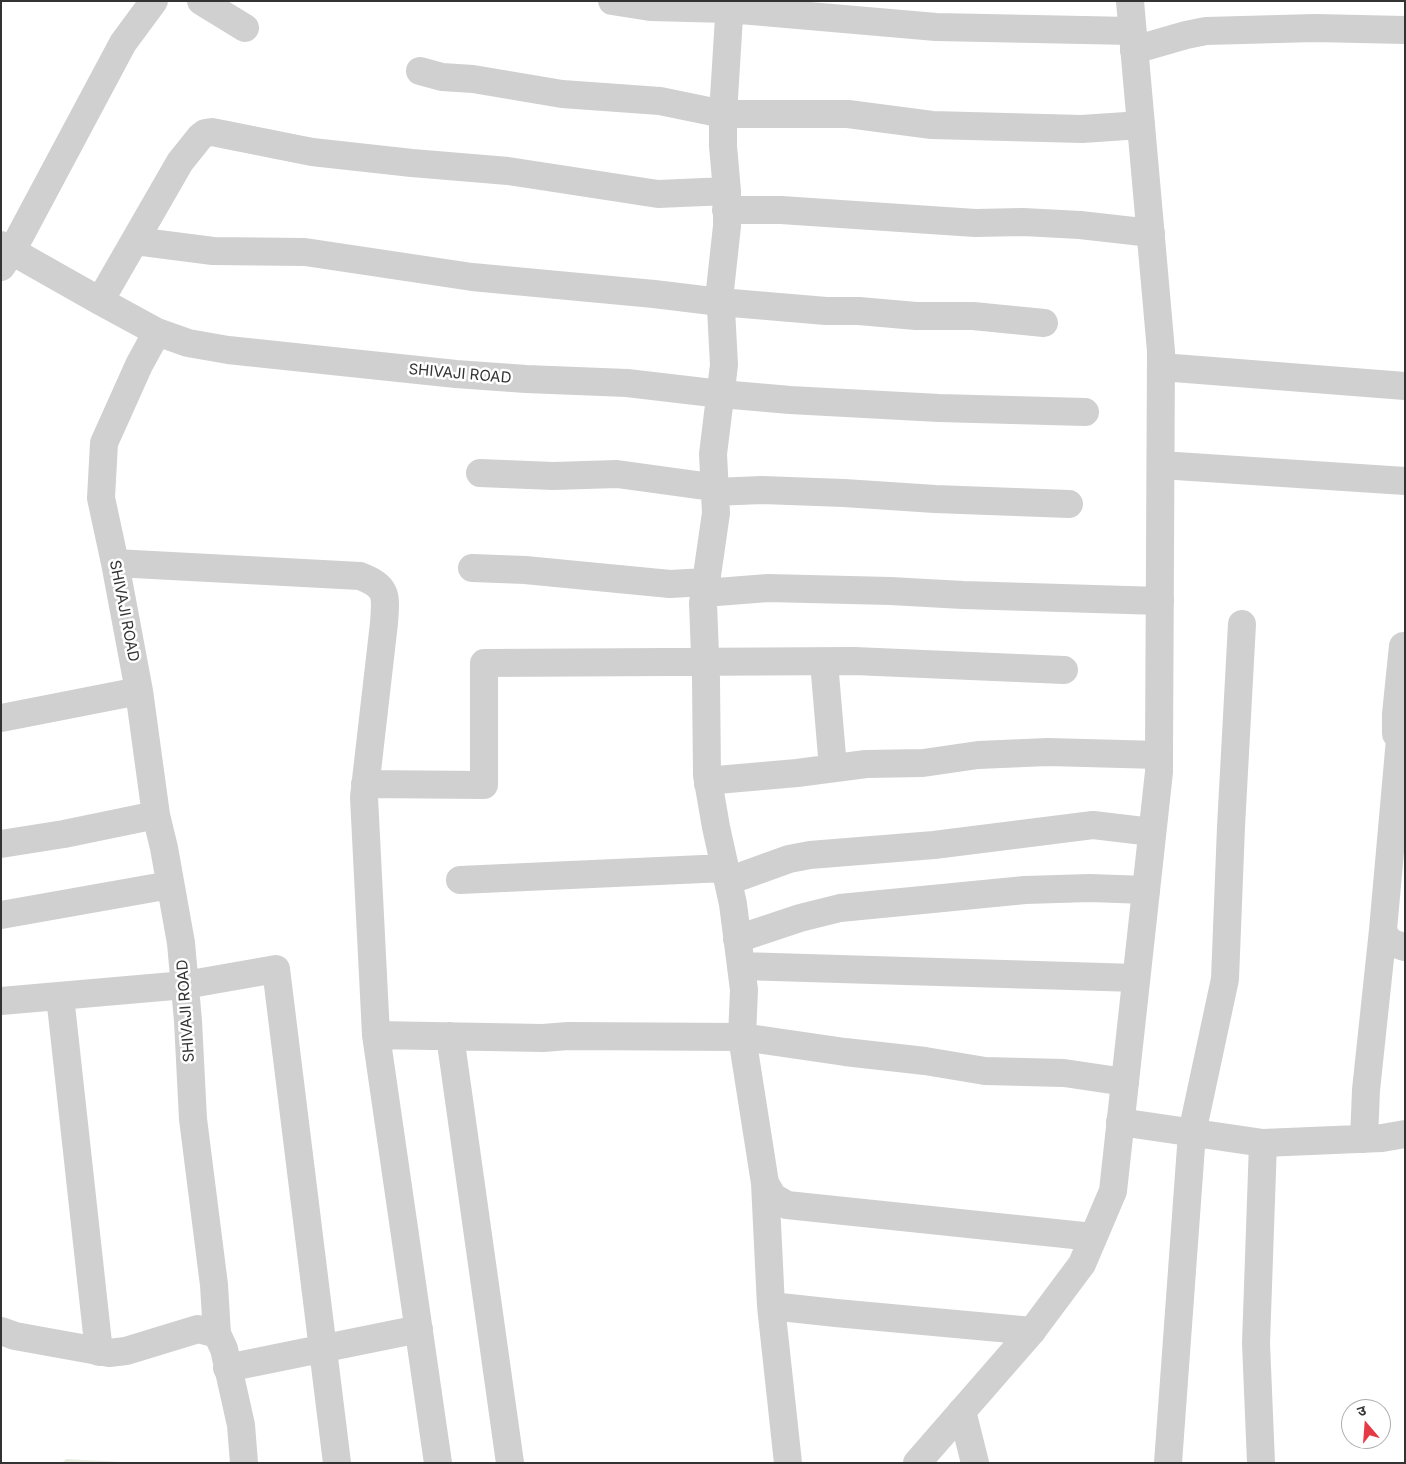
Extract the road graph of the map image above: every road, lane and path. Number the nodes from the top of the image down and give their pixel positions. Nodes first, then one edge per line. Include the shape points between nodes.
1 (154, 1) edge
2 (201, 1) edge
3 (612, 1) edge
4 (1130, 1) edge
5 (729, 5) edge
6 (245, 28) dead end
7 (1405, 30) edge
8 (1133, 40) junction
9 (420, 71) dead end
10 (723, 114) junction
11 (1141, 125) junction
12 (726, 200) junction
13 (1151, 233) junction
14 (135, 240) junction
15 (5, 255) edge
16 (100, 302) junction
17 (720, 302) junction
18 (1044, 323) dead end
19 (158, 332) junction
20 (1161, 367) junction
21 (1405, 386) edge
22 (720, 394) junction
23 (1085, 412) dead end
24 (1161, 465) junction
25 (480, 473) dead end
26 (1405, 481) edge
27 (714, 489) junction
28 (1069, 504) dead end
29 (115, 563) junction
30 (472, 568) dead end
31 (705, 588) junction
32 (1160, 601) junction
33 (1242, 624) dead end
34 (1404, 642) edge
35 (824, 662) junction
36 (705, 663) junction
37 (1064, 670) dead end
38 (139, 691) junction
39 (1, 718) edge
40 (1402, 739) edge
41 (1159, 755) junction
42 (833, 768) junction
43 (365, 784) junction
44 (708, 784) junction
45 (156, 815) junction
46 (1152, 832) junction
47 (1398, 837) edge
48 (1, 844) edge
49 (727, 874) junction
50 (460, 880) dead end
51 (170, 885) junction
52 (1146, 890) junction
53 (1, 915) edge
54 (1384, 930) junction
55 (737, 939) junction
56 (1405, 946) edge
57 (740, 966) junction
58 (1136, 978) junction
59 (185, 985) junction
60 (60, 996) junction
61 (1, 1001) edge
62 (376, 1035) junction
63 (450, 1036) junction
64 (742, 1037) junction
65 (1125, 1082) junction
66 (1120, 1122) junction
67 (1192, 1133) junction
68 (1405, 1134) edge
69 (1364, 1139) junction
70 (1263, 1143) junction
71 (765, 1183) junction
72 (1093, 1237) junction
73 (772, 1306) junction
74 (420, 1329) junction
75 (1, 1331) edge
76 (1032, 1331) junction
77 (218, 1334) junction
78 (323, 1349) junction
79 (99, 1352) junction
80 (227, 1368) junction
81 (962, 1411) junction
82 (1259, 1462) edge
83 (244, 1463) edge
84 (337, 1463) edge
85 (438, 1463) edge
86 (510, 1463) edge
87 (788, 1463) edge
88 (917, 1463) edge
89 (975, 1463) edge
90 (1168, 1463) edge

1 - 15 street via 124,43
2 - 6 street
3 - 5 street via 650,7
4 - 8 street
5 - 8 street via 936,27
5 - 10 street
7 - 8 street via 1206,31
8 - 11 street
9 - 10 street via 562,94 660,101
10 - 11 street via 848,114 932,125 1082,129
10 - 12 street
11 - 13 street
12 - 13 street via 781,210 975,223 1061,224
12 - 14 street via 658,194 508,171 312,152 212,132 200,137 180,162
12 - 17 street via 727,226
13 - 20 street
14 - 16 street
14 - 17 street via 213,252 305,252 472,277
15 - 16 street
16 - 19 street
17 - 18 street
17 - 22 street via 724,365
19 - 22 street, SHIVAJI ROAD via 188,343 228,350 339,363 526,380 627,383
19 - 29 street, SHIVAJI ROAD via 139,365 104,443 101,498
20 - 21 street
20 - 24 street
22 - 23 street, SHIVAJI ROAD via 939,408
22 - 27 street via 713,454
24 - 26 street
24 - 32 street
25 - 27 street via 618,474
27 - 28 street
27 - 31 street via 716,512
29 - 38 street, SHIVAJI ROAD
29 - 43 street via 360,576 374,582 383,591 385,605
30 - 31 street via 525,570
31 - 32 street
31 - 36 street
32 - 41 street
33 - 67 street via 1225,978
34 - 40 street via 1396,714 1396,734
35 - 36 street
35 - 37 street
35 - 42 street
36 - 43 street via 484,663 484,785
36 - 44 street
38 - 39 street
38 - 45 street, SHIVAJI ROAD
40 - 47 street
41 - 42 street via 1048,752
41 - 46 street
42 - 44 street via 717,780
43 - 62 street
44 - 49 street
45 - 48 street
45 - 51 street, SHIVAJI ROAD
46 - 49 street via 1093,825 934,845 810,855
46 - 52 street
47 - 54 street
49 - 50 street
49 - 55 street
51 - 53 street
51 - 59 street, SHIVAJI ROAD
52 - 55 street via 1025,890 840,908
52 - 58 street
54 - 56 street via 1392,943
54 - 69 street via 1366,1090
55 - 57 street
57 - 58 street
57 - 64 street via 744,990
58 - 65 street
59 - 60 street
59 - 77 street, SHIVAJI ROAD via 193,1119
59 - 78 street via 276,969
60 - 61 street
60 - 79 street
62 - 63 street
62 - 74 street
63 - 64 street
63 - 86 street
64 - 65 street via 985,1071 1064,1074
64 - 71 street
65 - 66 street
66 - 67 street
66 - 72 street via 1112,1191
67 - 70 street
67 - 90 street
68 - 69 street
69 - 70 street
70 - 82 street via 1256,1343
71 - 72 street via 773,1197 787,1205
71 - 73 street
72 - 76 street via 1082,1264
73 - 76 street
73 - 87 street
74 - 78 street
74 - 85 street
75 - 79 street
76 - 81 street
77 - 79 street via 198,1329 126,1351
77 - 80 street, SHIVAJI ROAD
78 - 80 street
78 - 84 street
80 - 83 street, SHIVAJI ROAD via 241,1425
81 - 88 street
81 - 89 street

